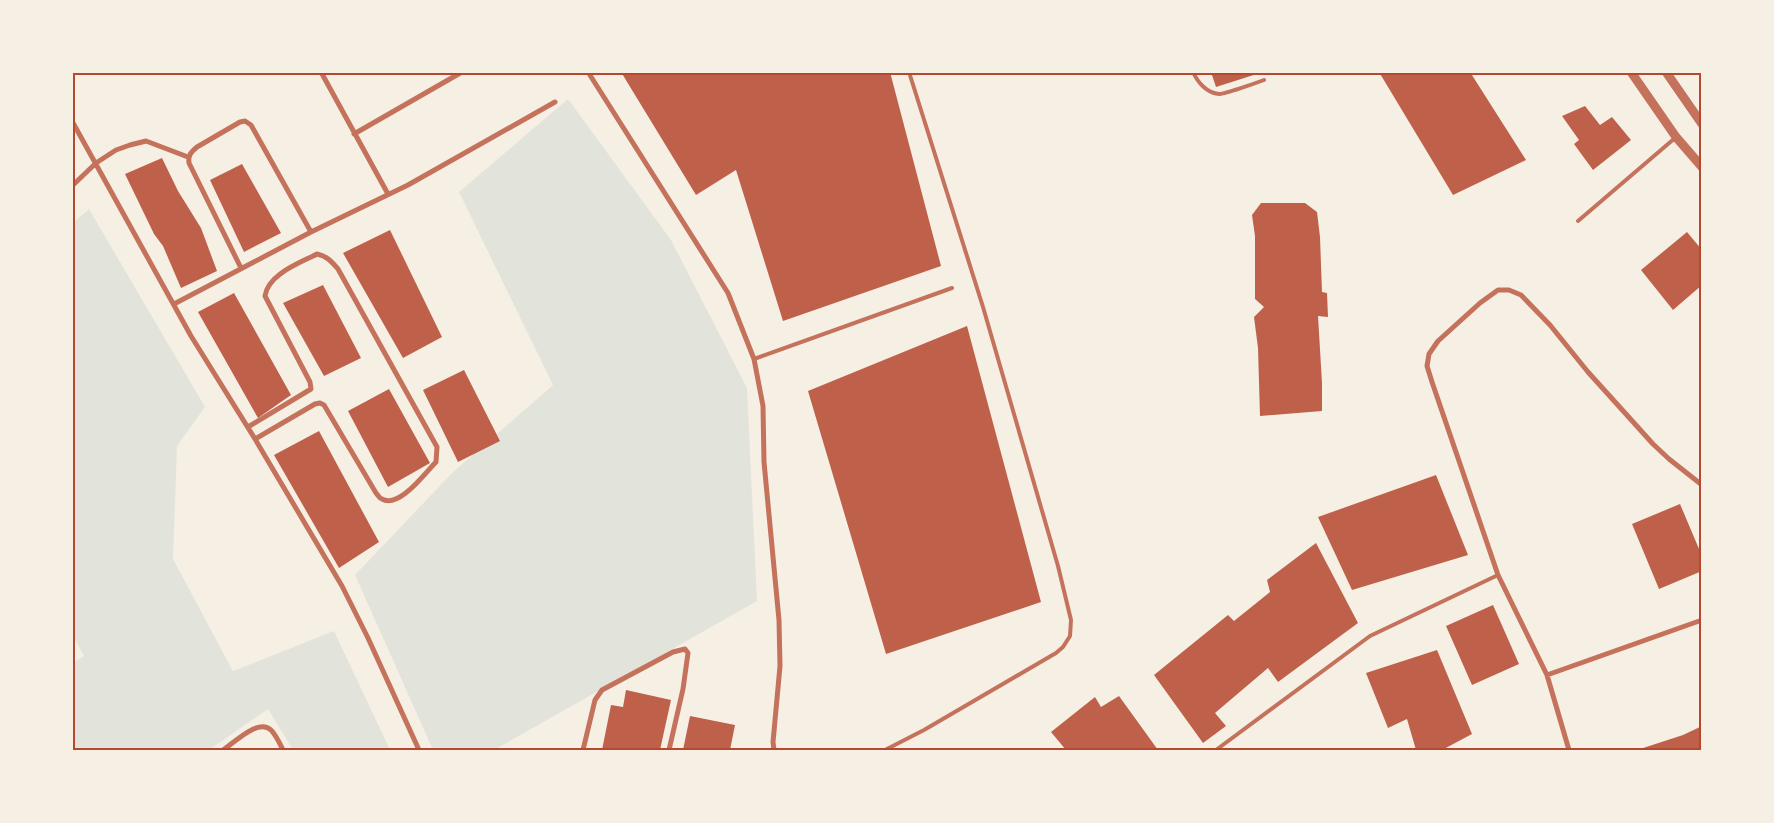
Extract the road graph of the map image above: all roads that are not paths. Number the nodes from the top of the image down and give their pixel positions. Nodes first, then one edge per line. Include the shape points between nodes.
1 (321, 72) edge
2 (588, 72) edge
3 (909, 72) edge
4 (1193, 72) edge
5 (1631, 72) edge
6 (1666, 72) edge
7 (462, 73) edge
8 (1264, 80) dead end
9 (555, 102) dead end
10 (72, 121) edge
11 (1702, 124) edge
12 (354, 134) junction
13 (1676, 137) junction
14 (188, 157) junction
15 (96, 163) junction
16 (1702, 167) edge
17 (72, 186) edge
18 (388, 194) junction
19 (1578, 221) dead end
20 (311, 232) junction
21 (241, 268) junction
22 (952, 288) dead end
23 (174, 304) junction
24 (754, 359) junction
25 (248, 427) junction
26 (255, 439) junction
27 (1702, 485) edge
28 (1498, 575) junction
29 (1702, 620) edge
30 (1546, 675) junction
31 (223, 750) edge
32 (283, 750) edge
33 (419, 750) edge
34 (582, 750) edge
35 (668, 750) edge
36 (774, 750) edge
37 (884, 750) edge
38 (1216, 750) edge
39 (1569, 750) edge

1 - 12 street
2 - 24 street via 728,293
3 - 37 lane via 988,326 1071,620 1070,636 1056,653
4 - 8 lane via 1205,89 1219,94
5 - 13 street
6 - 11 street
7 - 12 street
9 - 18 street
10 - 15 street
12 - 18 street
13 - 16 street
13 - 19 lane
14 - 15 street via 146,141 116,150
14 - 20 street via 197,147 245,121 251,125
14 - 21 street
15 - 17 street
15 - 23 street
18 - 20 street
20 - 21 street
21 - 23 street
22 - 24 lane
23 - 25 street
24 - 36 street via 763,406 764,462 779,620 780,666 772,742
25 - 26 street
25 - 26 street via 311,389 265,296 266,288 280,275 317,254 324,255 338,269 437,447 436,462 404,496 392,501 382,499 320,402
26 - 33 street via 342,586
27 - 28 street via 1653,444 1535,308 1521,295 1498,290 1438,341 1429,354 1427,366
28 - 30 street
28 - 38 lane via 1370,636
29 - 30 street
30 - 39 street
31 - 32 street via 259,726 272,731
34 - 35 street via 595,700 602,690 673,652 685,649 688,653 683,689

